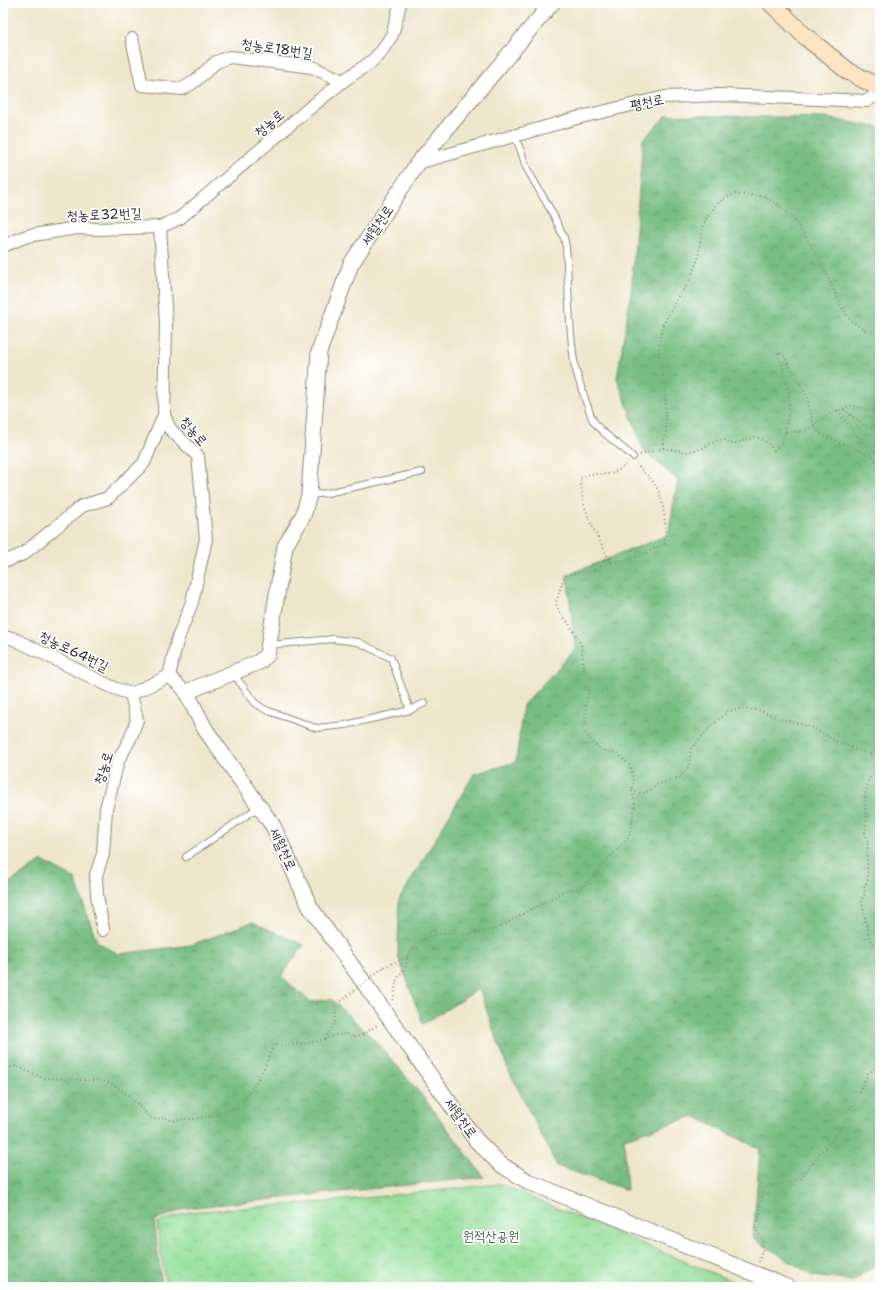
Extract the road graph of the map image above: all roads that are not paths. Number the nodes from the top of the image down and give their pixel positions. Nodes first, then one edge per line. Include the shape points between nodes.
1 (400, 3) edge
2 (552, 3) edge
3 (771, 3) edge
4 (132, 39) dead end
5 (343, 81) junction
6 (880, 88) edge
7 (880, 92) edge
8 (515, 136) junction
9 (418, 164) junction
10 (160, 226) junction
11 (3, 246) edge
12 (164, 415) junction
13 (633, 457) road end
14 (422, 472) dead end
15 (309, 495) junction
16 (3, 559) edge
17 (3, 638) edge
18 (269, 645) junction
19 (233, 673) junction
20 (169, 676) junction
21 (186, 692) junction
22 (131, 694) junction
23 (425, 703) dead end
24 (410, 710) junction
25 (260, 807) junction
26 (186, 857) dead end
27 (103, 930) dead end
28 (787, 1287) edge

1 - 5 street, 청농로 via 392,35 381,52
2 - 9 street, 세월천로
3 - 6 main road via 806,37 848,71
4 - 5 street, 청농로18번길 via 142,85 182,89 216,62 230,57 312,67
5 - 10 street, 청농로 via 180,218
7 - 8 street, 평천로 via 867,101 720,95 665,97
8 - 9 street, 평천로
8 - 13 lane via 526,167 564,238 575,368 588,407 594,421 604,433
9 - 15 street, 세월천로 via 351,264 319,352
10 - 11 street, 청농로32번길 via 78,228 27,236
10 - 12 street, 청농로 via 166,323
12 - 16 street via 144,463 108,498 82,506 23,554 9,560
12 - 20 street, 청농로 via 170,429 198,456 206,539 192,602 177,642
14 - 15 lane
15 - 18 street, 세월천로 via 303,516 285,546
17 - 22 street, 청농로64번길 via 12,638
18 - 19 street, 세월천로 via 267,655 259,662
18 - 24 lane via 333,639 358,642 391,658
19 - 21 street, 세월천로
19 - 24 lane via 255,703 266,710 316,728 345,725
20 - 21 street, 세월천로
20 - 22 street
21 - 25 street, 세월천로 via 205,730
22 - 27 street, 청농로 via 137,720 118,761 106,809 103,854 96,875
23 - 24 lane
25 - 26 lane
25 - 28 street, 세월천로 via 274,826 310,907 476,1140 500,1164 529,1182

